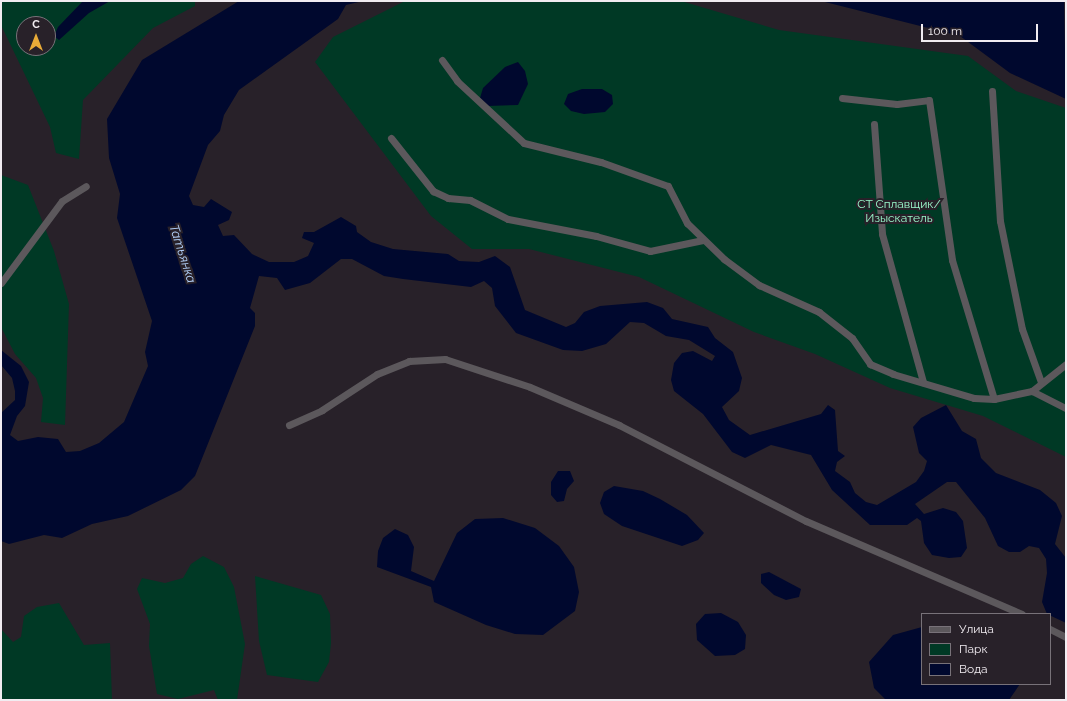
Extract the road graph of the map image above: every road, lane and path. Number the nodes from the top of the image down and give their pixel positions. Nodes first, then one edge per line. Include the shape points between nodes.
1 (442, 60) dead end
2 (992, 91) dead end
3 (842, 98) dead end
4 (874, 124) dead end
5 (392, 138) dead end
6 (86, 186) dead end
7 (703, 240) junction
8 (1, 283) edge
9 (1066, 364) edge
10 (923, 382) junction
11 (1042, 382) junction
12 (1032, 391) junction
13 (994, 399) junction
14 (1066, 408) edge
15 (289, 426) dead end
16 (1020, 613) edge
17 (1051, 630) edge
18 (1066, 637) edge

1 - 7 street via 457,81 524,143 601,162 668,186 687,223
2 - 11 street via 1000,221 1022,329
3 - 13 street via 897,104 929,100 952,260
4 - 10 street via 882,234
5 - 7 street via 433,191 448,198 470,200 508,219 596,236 650,251
6 - 8 street via 62,201
7 - 10 street via 759,285 819,312 852,338 870,364
9 - 11 street
10 - 13 street via 974,398
11 - 12 street
12 - 13 street
12 - 14 street
15 - 16 street via 322,410 376,374 409,360 445,359 530,387 619,425 806,521
17 - 18 street

